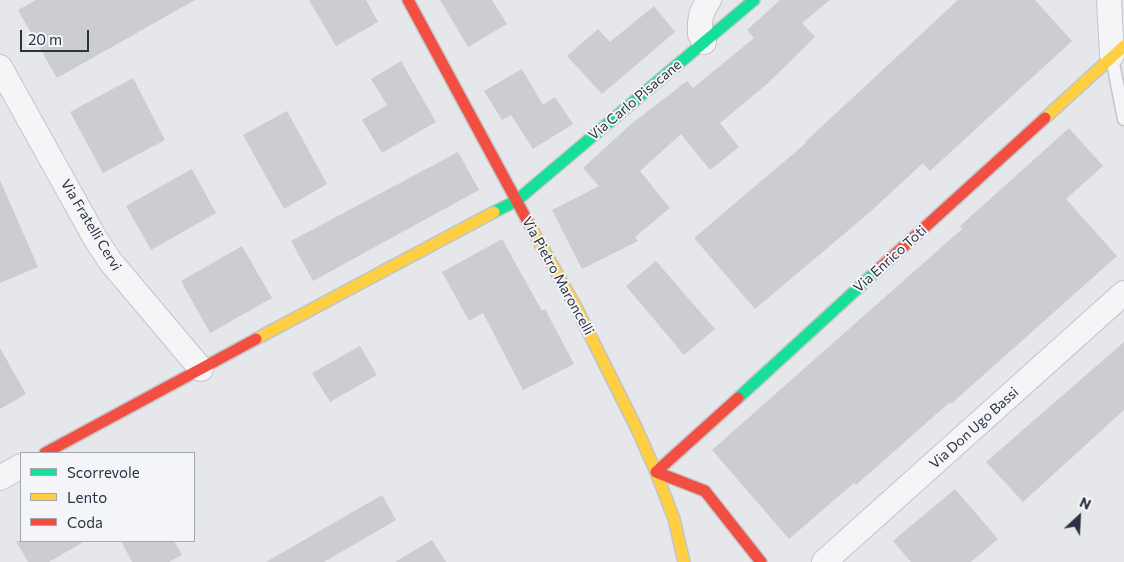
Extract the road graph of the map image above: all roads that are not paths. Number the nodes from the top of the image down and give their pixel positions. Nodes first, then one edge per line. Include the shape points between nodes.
1 (408, 0) edge
2 (709, 0) edge
3 (754, 0) edge
4 (1109, 0) edge
5 (704, 42) junction
6 (1118, 51) edge
7 (0, 67) edge
8 (1124, 119) edge
9 (516, 201) junction
10 (1124, 293) edge
11 (201, 368) junction
12 (47, 452) edge
13 (20, 467) edge
14 (656, 472) junction
15 (0, 478) edge
16 (684, 562) edge
17 (761, 562) edge
18 (824, 562) edge

1 - 9 street, Via Pietro Maroncelli
2 - 5 street via 700,22
3 - 5 street, Via Carlo Pisacane
4 - 6 street
5 - 9 street, Via Carlo Pisacane
6 - 8 lane
6 - 14 street, Via Enrico Toti
7 - 11 street, Via Fratelli Cervi via 110,261
9 - 11 street
9 - 14 street, Via Pietro Maroncelli via 576,307
10 - 18 street, Via Don Ugo Bassi
11 - 12 street
13 - 15 street
14 - 16 street, Via Pietro Maroncelli via 674,519
14 - 17 street via 705,491

